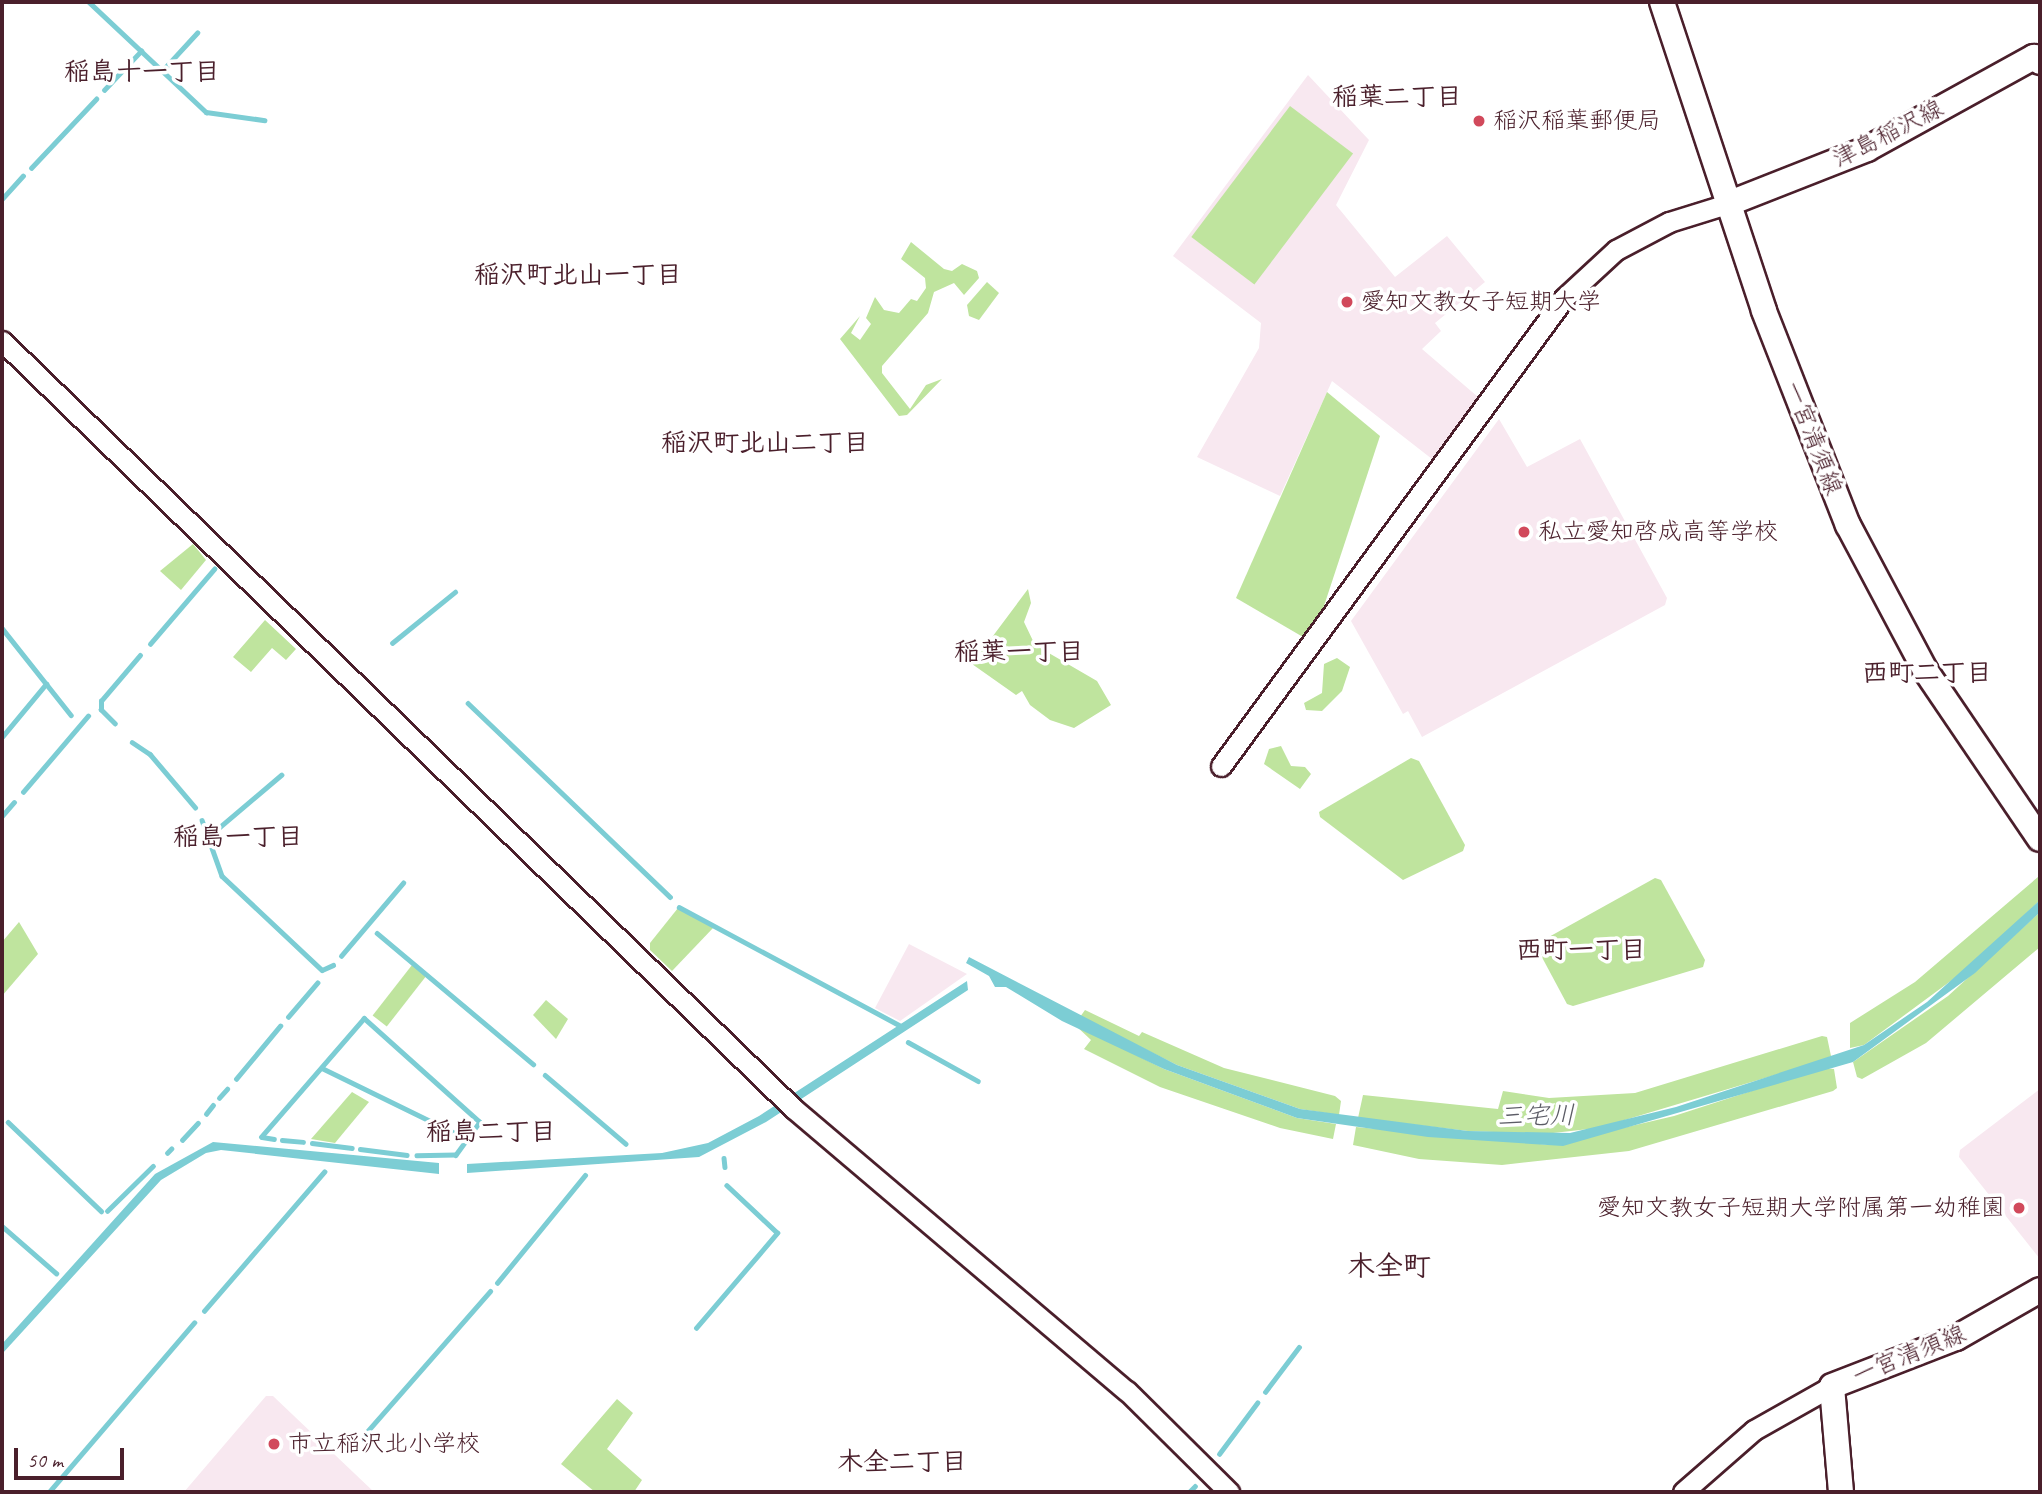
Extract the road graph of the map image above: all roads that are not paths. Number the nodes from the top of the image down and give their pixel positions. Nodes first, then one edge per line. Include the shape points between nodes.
1 (1662, 2) edge
2 (2038, 58) edge
3 (1730, 203) junction
4 (2, 341) edge
5 (1221, 766) dead end
6 (2040, 839) edge
7 (2040, 1290) edge
8 (1832, 1386) junction
9 (1229, 1492) edge
10 (1683, 1492) edge
11 (1840, 1492) edge

1 - 3 main road, 一宮清須線
2 - 3 main road, 津島稲沢線 via 1867,149
3 - 5 street via 1669,222 1616,250 1564,298
3 - 6 main road, 一宮清須線 via 1764,311 1848,524 1925,670
4 - 9 street via 788,1103 1127,1391
7 - 8 main road, 一宮清須線 via 1956,1338
8 - 10 street via 1754,1430
8 - 11 main road, 一宮清須線

